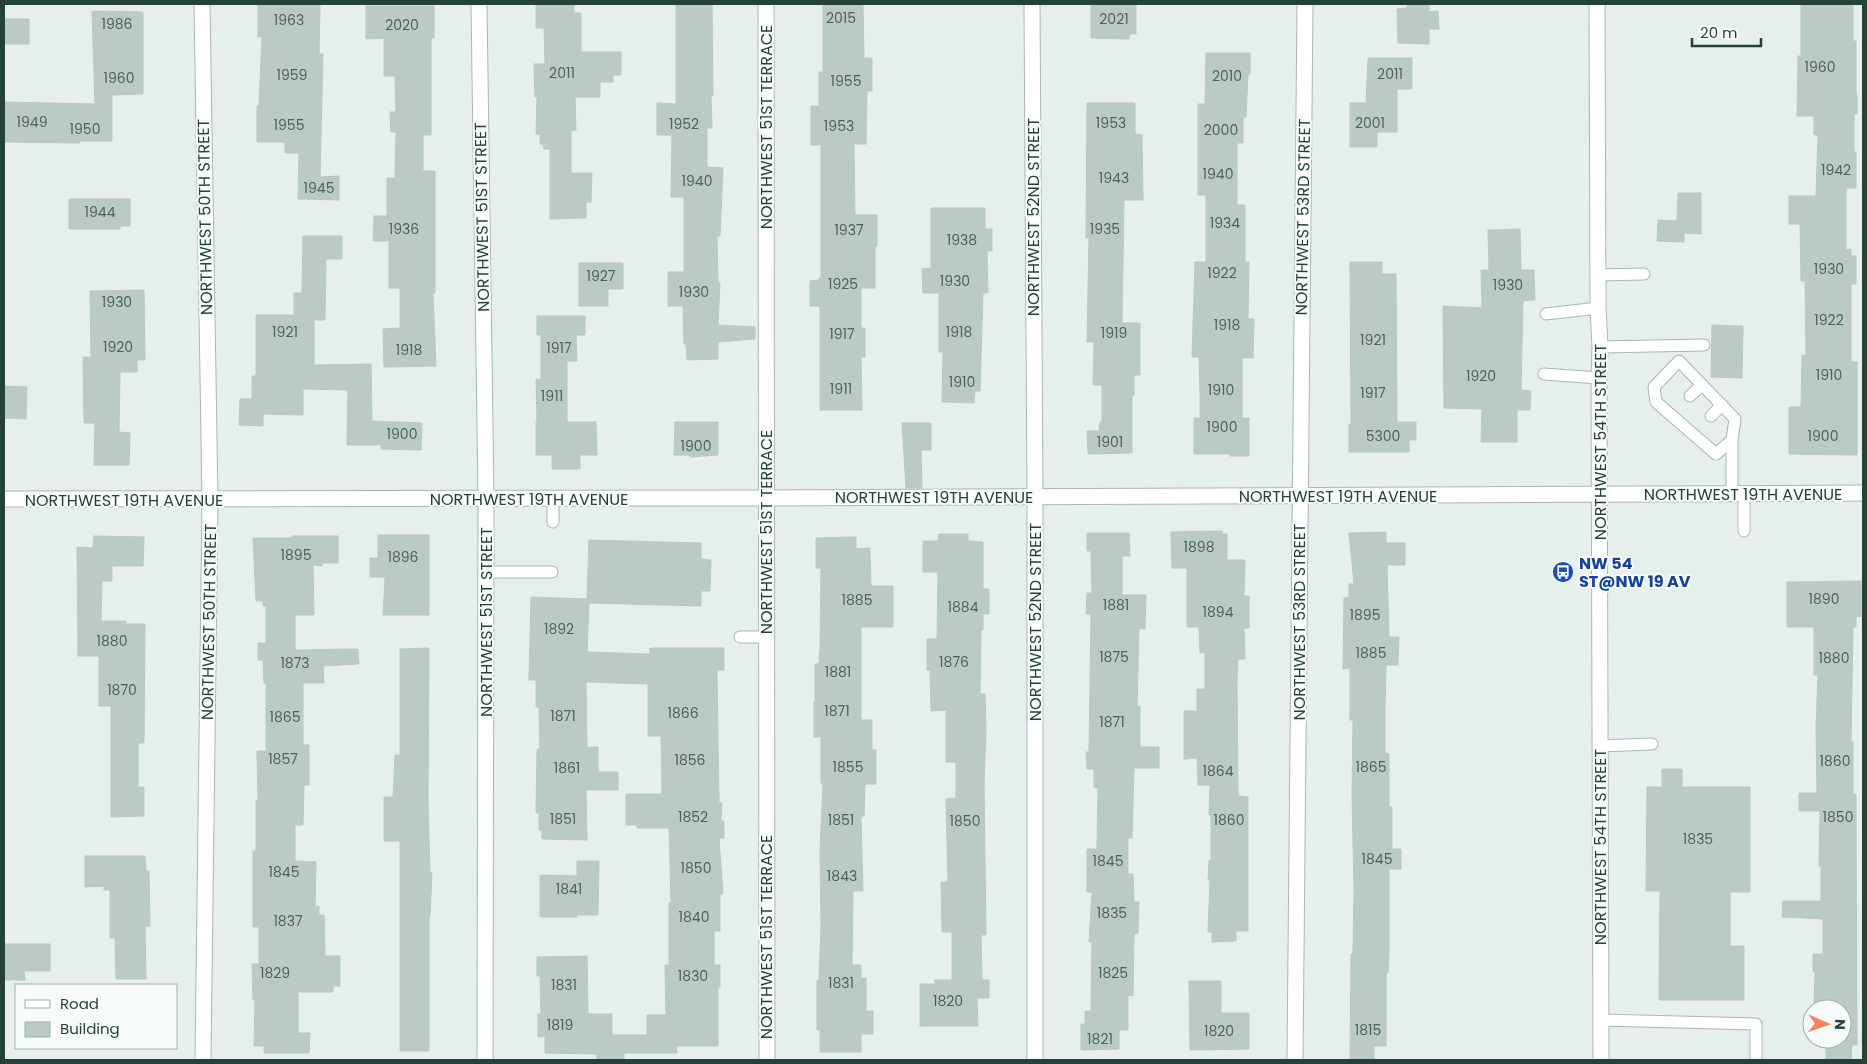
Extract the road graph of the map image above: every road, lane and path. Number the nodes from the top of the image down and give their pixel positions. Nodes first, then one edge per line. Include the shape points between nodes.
1 (202, 4) edge
2 (480, 4) edge
3 (766, 4) edge
4 (1032, 4) edge
5 (1305, 4) edge
6 (1597, 4) edge
7 (1644, 274) dead end
8 (1598, 275) junction
9 (1598, 308) junction
10 (1546, 314) dead end
11 (1704, 345) dead end
12 (1600, 347) junction
13 (1669, 347) junction
14 (1679, 361) junction
15 (1544, 374) dead end
16 (1599, 378) junction
17 (1702, 385) junction
18 (1690, 396) dead end
19 (1722, 405) junction
20 (1711, 416) dead end
21 (1732, 440) junction
22 (1863, 493) edge
23 (1738, 494) junction
24 (1600, 495) junction
25 (1300, 496) junction
26 (1035, 497) junction
27 (486, 498) junction
28 (553, 498) junction
29 (765, 498) junction
30 (4, 499) edge
31 (210, 500) junction
32 (553, 522) dead end
33 (1744, 530) dead end
34 (486, 572) junction
35 (552, 572) dead end
36 (740, 637) dead end
37 (766, 637) junction
38 (1652, 744) dead end
39 (1600, 746) junction
40 (1601, 1020) junction
41 (203, 1060) edge
42 (485, 1060) edge
43 (767, 1060) edge
44 (1035, 1060) edge
45 (1295, 1060) edge
46 (1601, 1060) edge
47 (1756, 1060) edge

1 - 31 street, NORTHWEST 50TH STREET
2 - 27 street, NORTHWEST 51ST STREET
3 - 29 street, NORTHWEST 51ST TERRACE
4 - 26 street, NORTHWEST 52ND STREET
5 - 25 street, NORTHWEST 53RD STREET
6 - 8 street, NORTHWEST 54TH STREET
7 - 8 lane
8 - 9 street, NORTHWEST 54TH STREET
9 - 10 lane
9 - 12 street, NORTHWEST 54TH STREET
11 - 13 lane
12 - 13 lane
12 - 16 street, NORTHWEST 54TH STREET
13 - 14 lane
14 - 17 lane
14 - 21 lane via 1654,387 1656,402 1674,412 1716,454
15 - 16 lane
16 - 24 street, NORTHWEST 54TH STREET
17 - 18 lane
17 - 19 lane
19 - 20 lane
19 - 21 lane via 1735,419
21 - 23 lane
22 - 23 street, NORTHWEST 19TH AVENUE
23 - 24 street, NORTHWEST 19TH AVENUE
23 - 33 lane
24 - 25 street, NORTHWEST 19TH AVENUE
24 - 39 street, NORTHWEST 54TH STREET
25 - 26 street, NORTHWEST 19TH AVENUE
25 - 45 street, NORTHWEST 53RD STREET
26 - 29 street, NORTHWEST 19TH AVENUE
26 - 44 street, NORTHWEST 52ND STREET
27 - 28 street, NORTHWEST 19TH AVENUE
27 - 31 street, NORTHWEST 19TH AVENUE
27 - 34 street, NORTHWEST 51ST STREET
28 - 29 street, NORTHWEST 19TH AVENUE
28 - 32 lane
29 - 37 street, NORTHWEST 51ST TERRACE
30 - 31 street, NORTHWEST 19TH AVENUE
31 - 41 street, NORTHWEST 50TH STREET
34 - 35 lane
34 - 42 street, NORTHWEST 51ST STREET
36 - 37 lane
37 - 43 street, NORTHWEST 51ST TERRACE
38 - 39 lane
39 - 40 street, NORTHWEST 54TH STREET
40 - 46 street, NORTHWEST 54TH STREET
40 - 47 lane via 1756,1024

